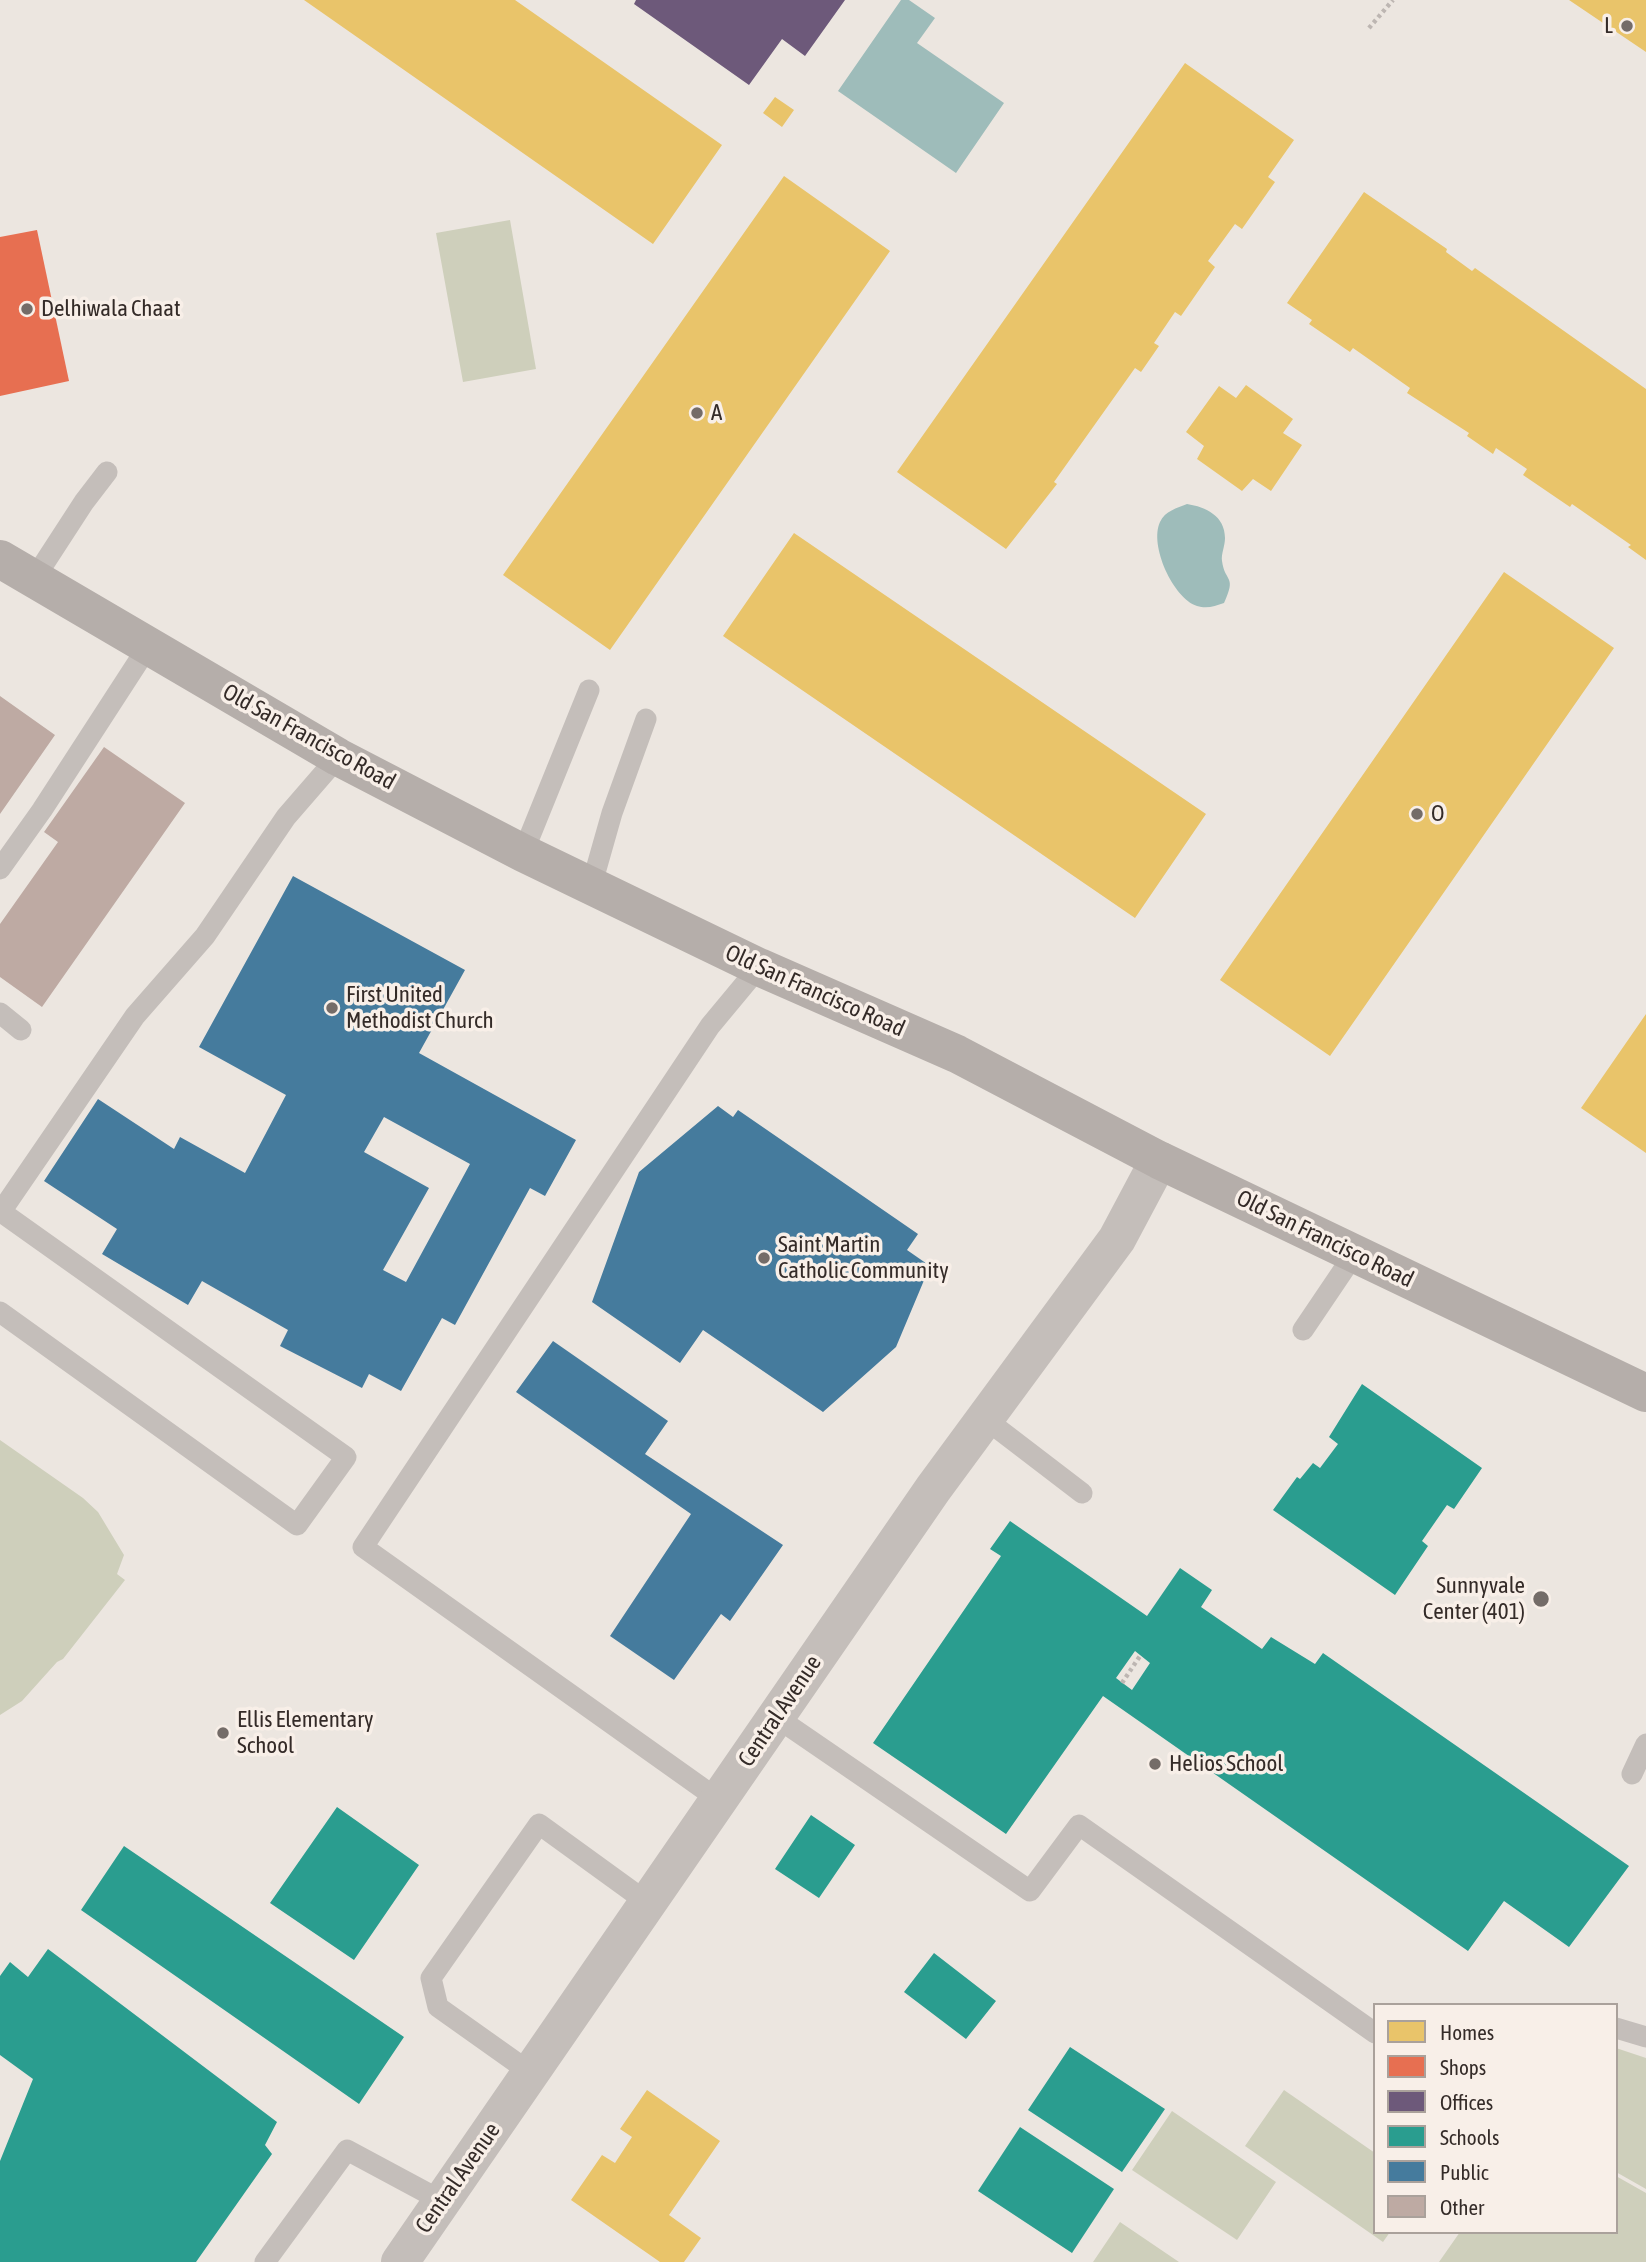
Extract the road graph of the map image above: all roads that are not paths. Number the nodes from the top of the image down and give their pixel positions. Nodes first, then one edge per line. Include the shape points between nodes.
1 (107, 472) dead end
2 (0, 559) edge
3 (34, 579) junction
4 (149, 645) junction
5 (589, 690) dead end
6 (646, 719) dead end
7 (338, 757) junction
8 (523, 853) junction
9 (0, 869) edge
10 (592, 887) junction
11 (759, 967) junction
12 (0, 1013) edge
13 (21, 1030) dead end
14 (1159, 1160) junction
15 (1, 1212) edge
16 (1355, 1253) junction
17 (0, 1312) edge
18 (1303, 1330) dead end
19 (1646, 1393) edge
20 (984, 1418) junction
21 (1082, 1493) dead end
22 (776, 1717) junction
23 (1646, 1744) edge
24 (1632, 1774) dead end
25 (719, 1800) junction
26 (648, 1903) junction
27 (1618, 2029) edge
28 (1373, 2033) edge
29 (1646, 2037) edge
30 (531, 2073) junction
31 (442, 2202) junction
32 (265, 2262) edge
33 (400, 2262) edge

1 - 3 lane
2 - 3 main road, Old San Francisco Road
3 - 4 main road, Old San Francisco Road
4 - 7 main road, Old San Francisco Road
4 - 9 lane
5 - 8 lane
6 - 10 lane via 612,813
7 - 8 main road, Old San Francisco Road
7 - 15 lane via 286,817 205,936 135,1016
8 - 10 main road, Old San Francisco Road
10 - 11 main road, Old San Francisco Road
11 - 14 main road, Old San Francisco Road via 957,1054
11 - 25 lane via 710,1026 363,1547
12 - 13 lane
14 - 16 main road, Old San Francisco Road
14 - 20 street, Central Avenue via 1117,1239
15 - 17 lane via 346,1457 297,1525
16 - 18 lane
16 - 19 main road, Old San Francisco Road
20 - 21 lane
20 - 22 street, Central Avenue
22 - 25 street, Central Avenue
22 - 28 lane via 1030,1891 1079,1825
23 - 24 lane
25 - 26 street, Central Avenue
26 - 30 street, Central Avenue
26 - 30 lane via 539,1824 431,1978 438,2007
27 - 29 lane
30 - 31 street, Central Avenue
31 - 32 lane via 348,2150
31 - 33 street, Central Avenue

